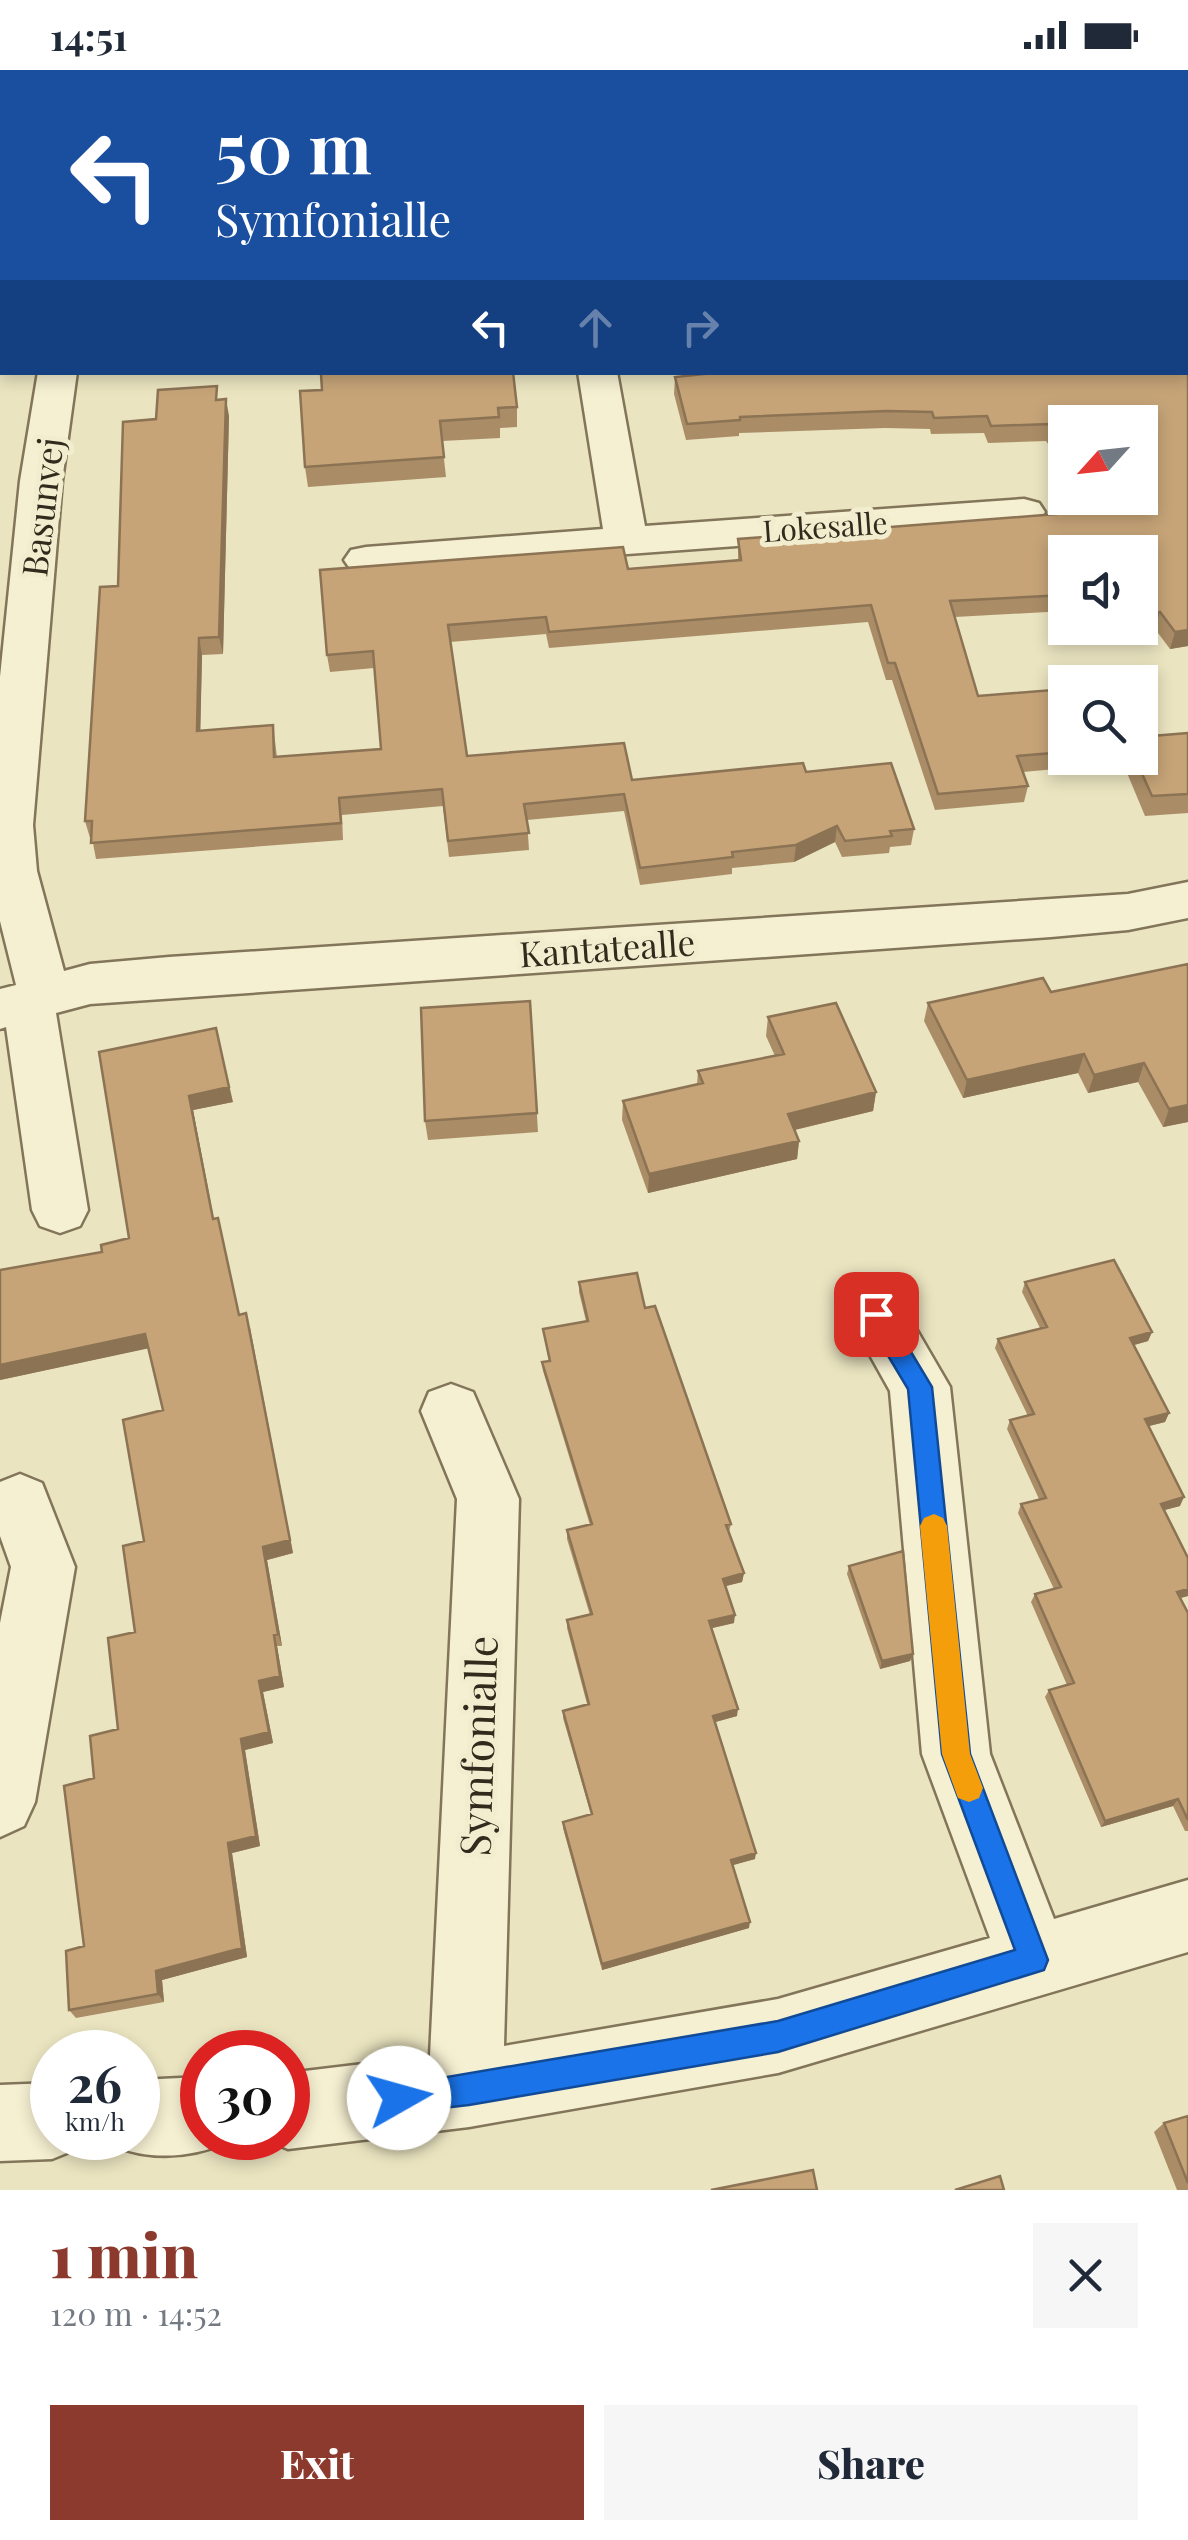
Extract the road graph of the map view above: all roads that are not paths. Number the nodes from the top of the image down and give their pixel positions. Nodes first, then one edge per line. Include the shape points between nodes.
1 (58, 375) edge
2 (597, 375) edge
3 (1024, 512) edge
4 (626, 540) junction
5 (366, 560) dead end
6 (1188, 900) edge
7 (24, 1002) edge
8 (60, 1210) dead end
9 (876, 1314) dead end
10 (451, 1410) dead end
11 (20, 1503) dead end
12 (0, 1802) edge
13 (1188, 1916) edge
14 (1034, 1960) junction
15 (469, 2090) junction
16 (310, 2108) edge
17 (30, 2122) edge
18 (0, 2123) edge

1 - 7 street, Basunvej via 41,482 10,825
2 - 4 street
3 - 4 street, Lokesalle
4 - 5 street, Lokesalle
6 - 7 street, Kantatealle via 1051,918 168,976 90,984
7 - 8 street
9 - 14 street via 920,1387 956,1754
10 - 15 street, Symfonialle via 488,1499 466,2025
11 - 12 street via 42,1567
13 - 14 street
14 - 15 street via 778,2036
15 - 16 street
17 - 18 street

